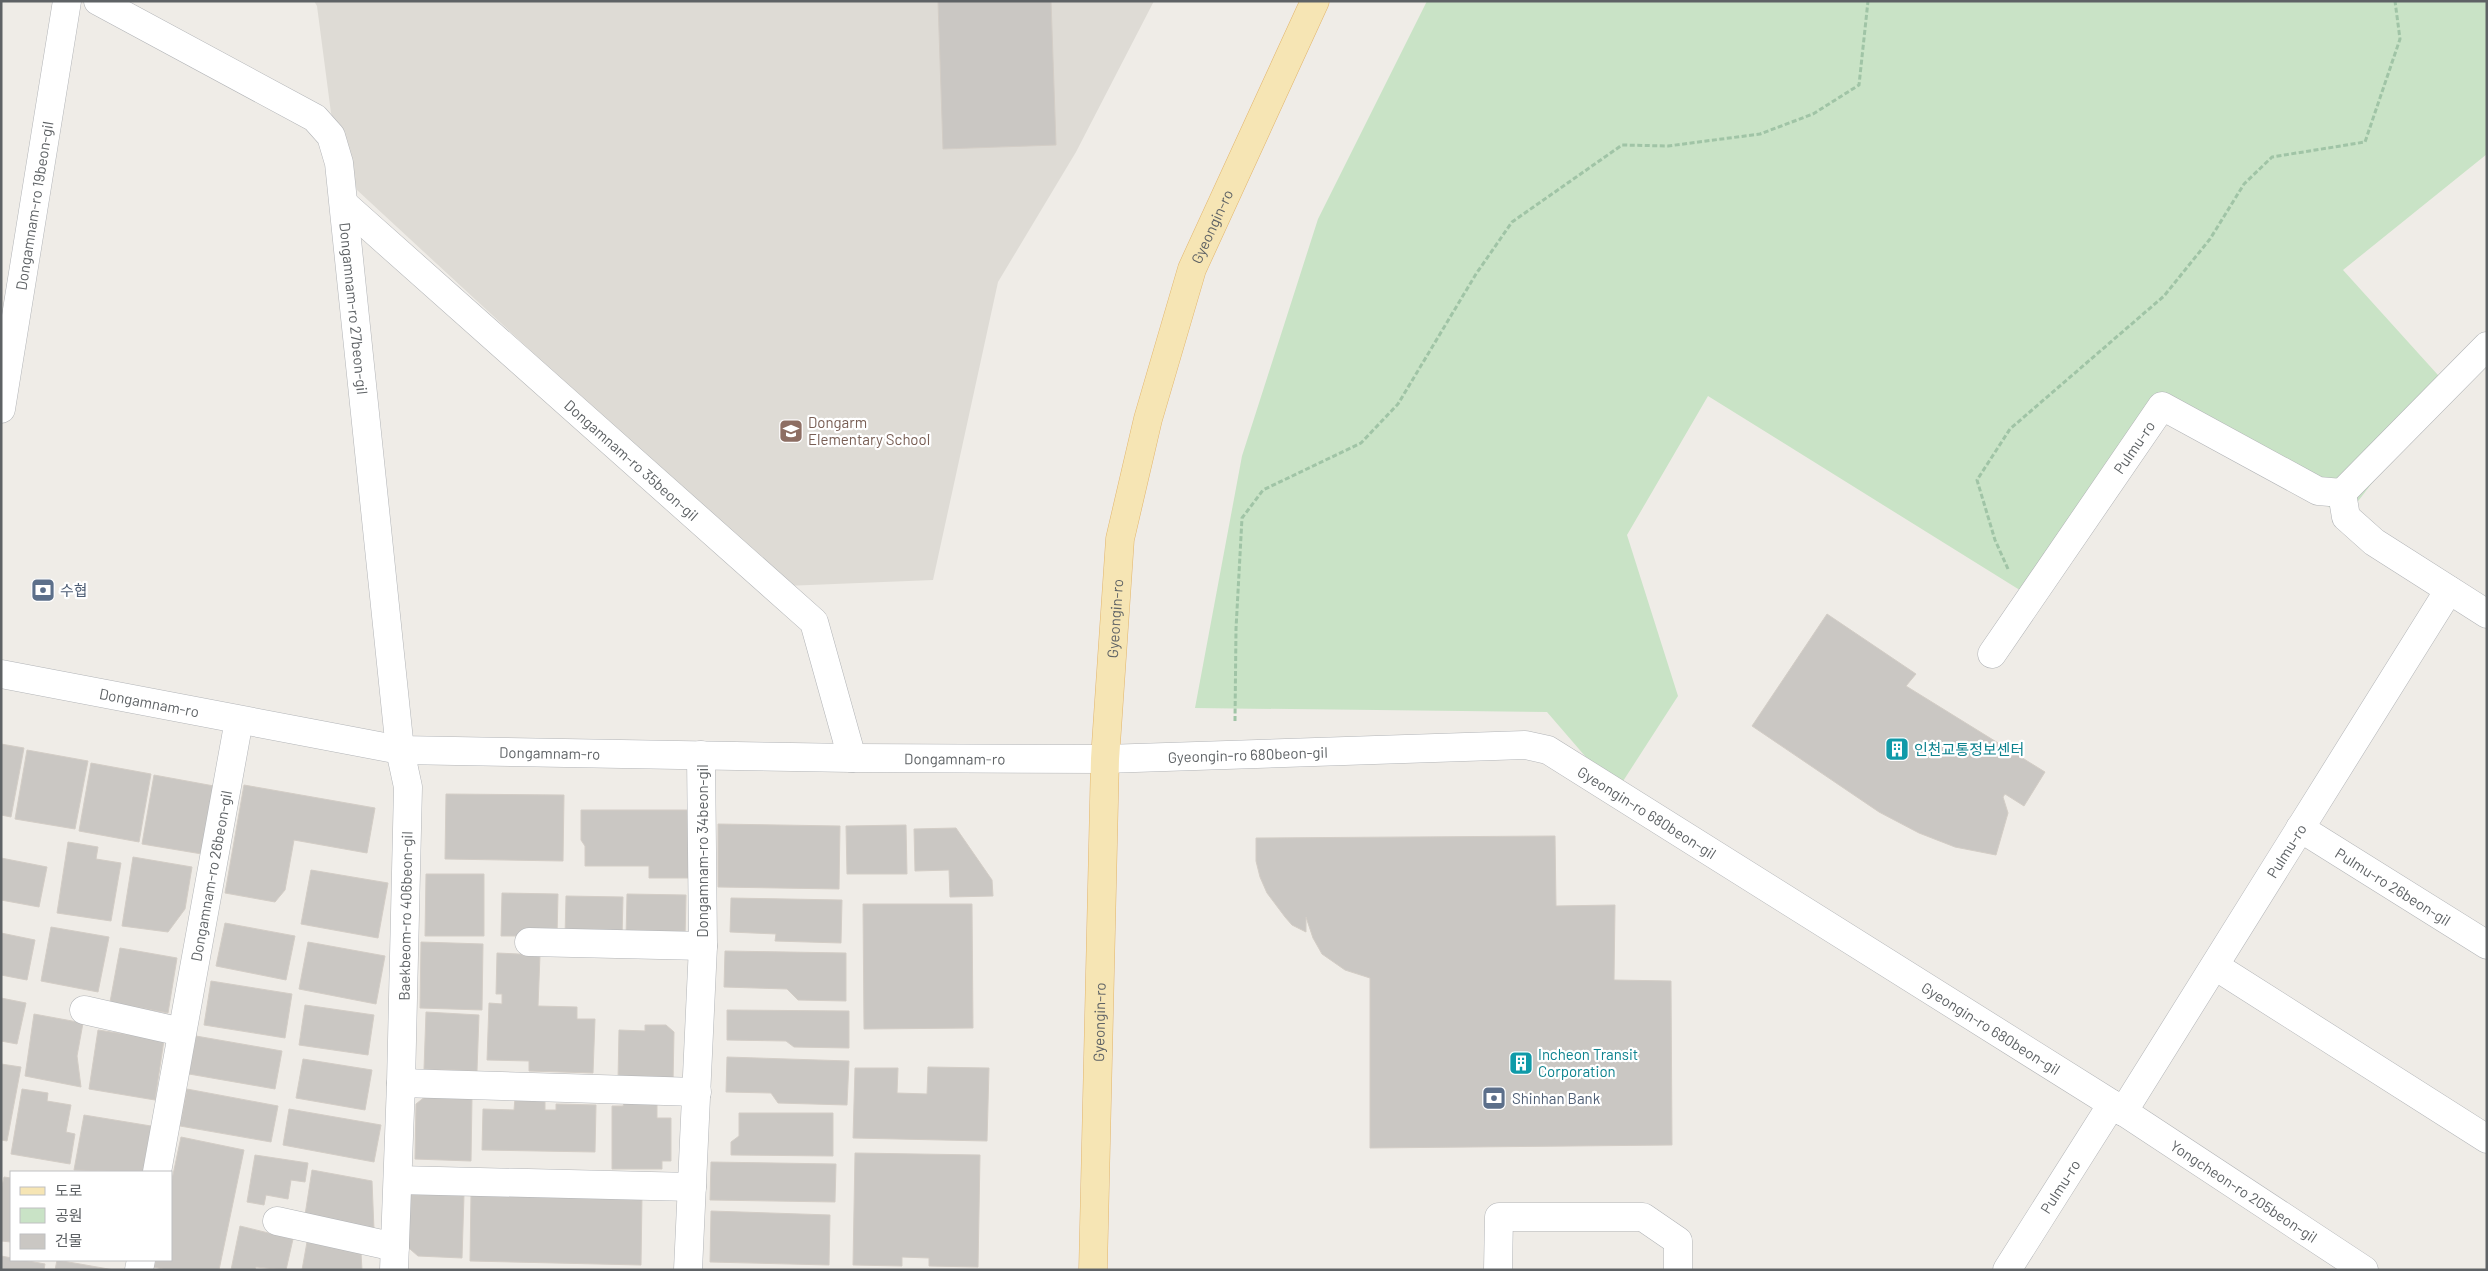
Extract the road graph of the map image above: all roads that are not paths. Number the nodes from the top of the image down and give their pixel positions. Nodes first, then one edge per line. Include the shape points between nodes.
1 (67, 1) edge
2 (98, 1) edge
3 (1314, 1) edge
4 (344, 204) junction
5 (2487, 346) edge
6 (1, 409) edge
7 (2342, 494) junction
8 (2449, 590) junction
9 (2487, 614) edge
10 (1992, 654) dead end
11 (1, 674) edge
12 (239, 720) junction
13 (400, 750) junction
14 (701, 755) junction
15 (852, 758) junction
16 (1105, 759) junction
17 (2300, 828) junction
18 (529, 942) dead end
19 (2487, 945) edge
20 (703, 946) junction
21 (2214, 966) junction
22 (84, 1010) dead end
23 (182, 1032) junction
24 (401, 1083) junction
25 (697, 1092) junction
26 (2118, 1108) junction
27 (2487, 1139) edge
28 (157, 1171) edge
29 (398, 1180) junction
30 (692, 1187) junction
31 (277, 1221) dead end
32 (394, 1259) edge
33 (688, 1270) edge
34 (1093, 1270) edge
35 (1498, 1270) edge
36 (1678, 1270) edge
37 (2007, 1270) edge
38 (2364, 1270) edge

1 - 6 street, Dongamnam-ro 19beon-gil
2 - 4 street, Dongamnam-ro 27beon-gil via 316,118 334,145
3 - 16 main road, Gyeongin-ro via 1192,269 1148,419 1120,539
4 - 13 street, Dongamnam-ro 27beon-gil
4 - 15 street, Dongamnam-ro 35beon-gil via 814,622
5 - 7 street
7 - 8 street via 2346,517 2374,542
7 - 10 street, Pulmu-ro via 2318,491 2162,406
8 - 9 street
8 - 17 street, Pulmu-ro
11 - 12 street, Dongamnam-ro
12 - 13 street, Dongamnam-ro
12 - 23 street, Dongamnam-ro 26beon-gil
13 - 14 street, Dongamnam-ro
13 - 24 street, Baekbeom-ro 406beon-gil via 408,787
14 - 15 street, Dongamnam-ro
14 - 20 street, Dongamnam-ro 34beon-gil
15 - 16 street, Dongamnam-ro
16 - 26 street, Gyeongin-ro 680beon-gil via 1525,745 1548,750
16 - 34 main road, Gyeongin-ro
17 - 19 street, Pulmu-ro 26beon-gil
17 - 21 street, Pulmu-ro
18 - 20 street, Dongamnam-ro 34beon-gil
20 - 25 street, Dongamnam-ro 34beon-gil
21 - 26 street, Pulmu-ro
21 - 27 street
22 - 23 street
23 - 28 street, Dongamnam-ro 26beon-gil
24 - 25 street
24 - 29 street, Baekbeom-ro 406beon-gil
25 - 30 street, Dongamnam-ro 34beon-gil
26 - 37 street, Pulmu-ro
26 - 38 street, Yongcheon-ro 205beon-gil
29 - 30 street
29 - 32 street, Baekbeom-ro 406beon-gil
30 - 33 street, Dongamnam-ro 34beon-gil
31 - 32 street, Baekbeom-ro 406beon-gil
35 - 36 street via 1499,1217 1643,1217 1678,1241

